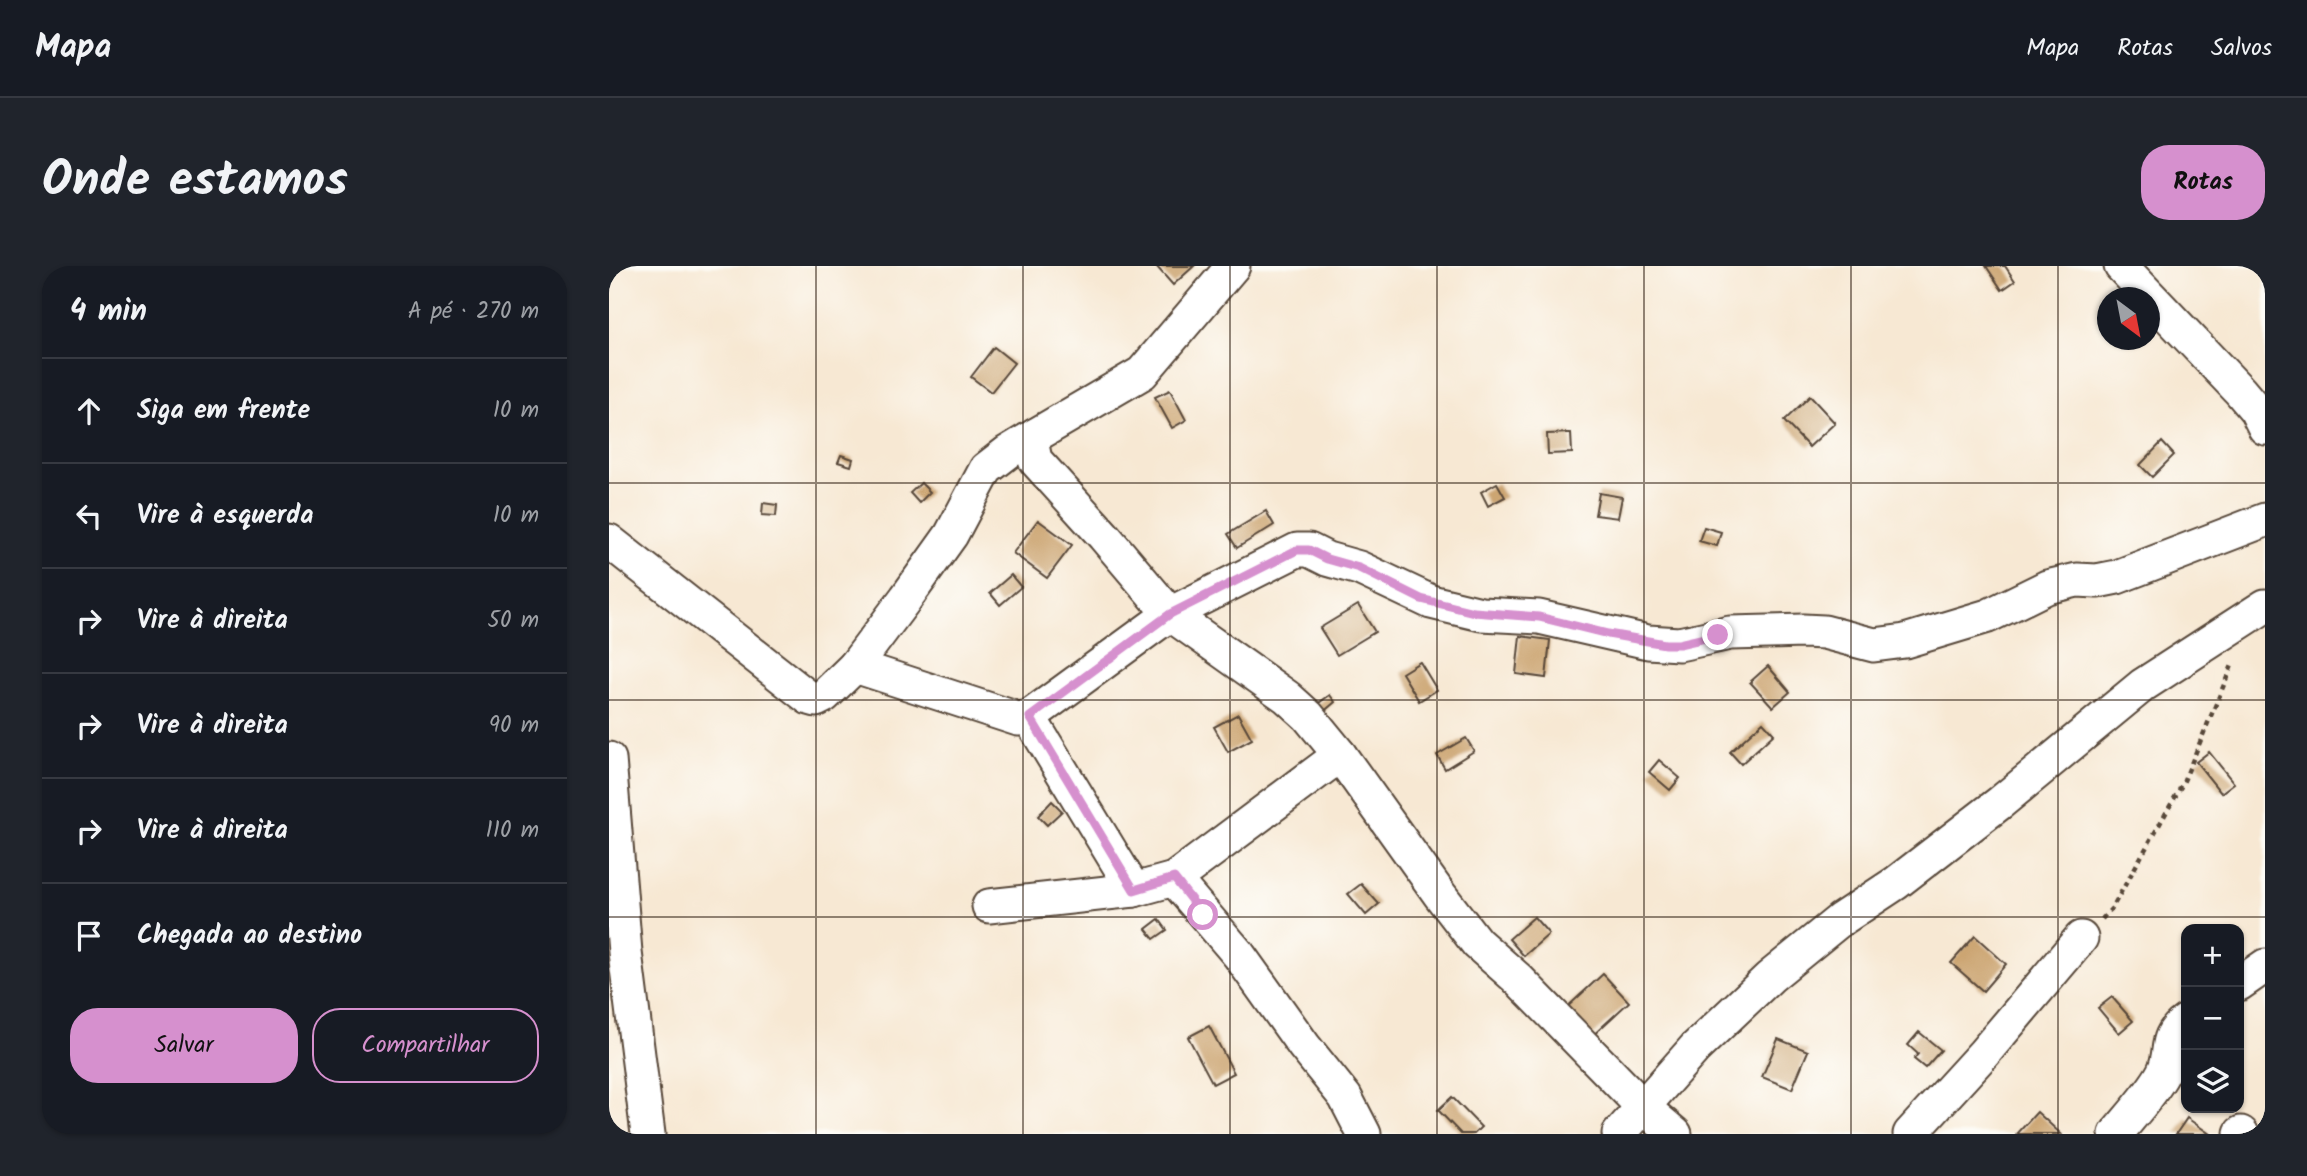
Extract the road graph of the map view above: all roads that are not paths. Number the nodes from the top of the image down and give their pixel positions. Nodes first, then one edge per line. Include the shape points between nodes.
1 (1233, 266) edge
2 (2121, 266) edge
3 (2265, 428) edge
4 (1036, 435) junction
5 (2265, 520) edge
6 (609, 541) edge
7 (2261, 603) edge
8 (1170, 614) junction
9 (855, 666) junction
10 (1030, 717) junction
11 (1340, 755) junction
12 (609, 759) edge
13 (1174, 878) junction
14 (1134, 890) junction
15 (989, 906) dead end
16 (2081, 938) road end
17 (2265, 966) edge
18 (2244, 981) edge
19 (2181, 1026) edge
20 (1643, 1107) junction
21 (648, 1134) edge
22 (1364, 1134) edge
23 (1619, 1134) edge
24 (1675, 1134) edge
25 (1910, 1134) edge
26 (2116, 1134) edge

1 - 4 street via 1142,373
2 - 3 street via 2241,391
4 - 8 street via 1032,445 1035,460
4 - 9 street via 986,469 951,535
5 - 8 street via 2129,573 2047,587 1988,616 1905,641 1874,645 1803,631 1730,633 1679,644 1648,642 1539,617 1481,614 1431,602 1305,549
6 - 9 street via 809,698 824,696
7 - 20 street via 2143,685 1991,810 1830,928 1695,1048
8 - 10 street
8 - 11 street via 1287,697
9 - 10 street via 1018,719
10 - 14 street
11 - 13 street
11 - 20 street via 1477,943
12 - 21 street via 625,952
13 - 14 street
13 - 22 street via 1239,955 1345,1097
14 - 15 street
16 - 25 street
17 - 18 street
19 - 26 street via 2171,1036 2163,1074
20 - 23 street
20 - 24 street

